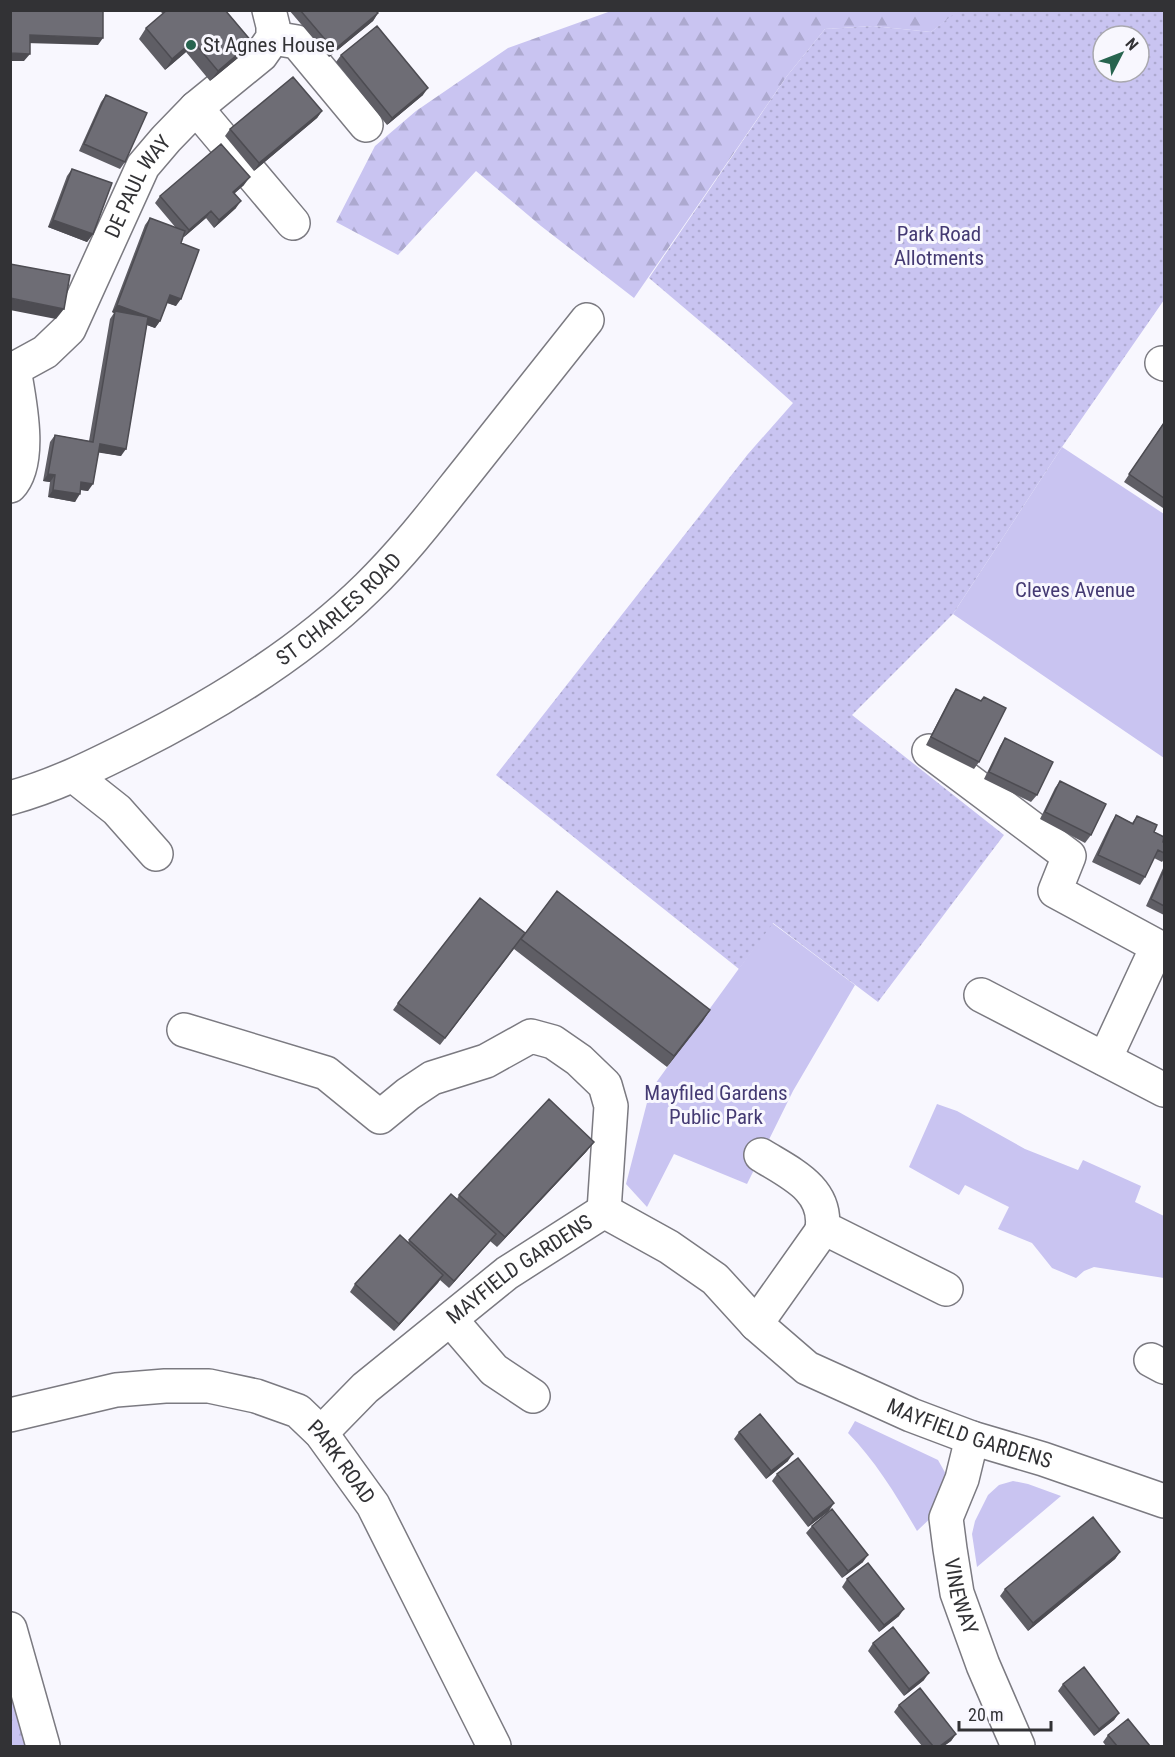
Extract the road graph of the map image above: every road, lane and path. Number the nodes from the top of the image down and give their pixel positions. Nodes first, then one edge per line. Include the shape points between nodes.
1 (271, 24) edge
2 (196, 108) junction
3 (366, 125) dead end
4 (293, 223) dead end
5 (587, 320) dead end
6 (12, 369) edge
7 (10, 486) edge
8 (929, 751) edge
9 (74, 776) junction
10 (10, 798) edge
11 (156, 854) dead end
12 (1161, 949) edge
13 (981, 995) dead end
14 (184, 1030) dead end
15 (1105, 1059) junction
16 (1164, 1090) edge
17 (761, 1155) dead end
18 (604, 1211) junction
19 (824, 1228) junction
20 (946, 1289) dead end
21 (451, 1320) junction
22 (756, 1324) junction
23 (533, 1396) dead end
24 (10, 1415) edge
25 (321, 1433) junction
26 (972, 1438) junction
27 (1164, 1501) edge
28 (10, 1629) edge
29 (43, 1746) edge
30 (494, 1746) edge
31 (1018, 1746) edge

1 - 2 street, DE PAUL WAY via 261,55
1 - 3 street via 297,42
2 - 4 street
2 - 6 street, DE PAUL WAY via 142,166 69,329 45,352
5 - 9 street, ST CHARLES ROAD via 427,521 368,587 300,646 238,688
6 - 7 street via 24,447 16,480
8 - 12 street via 1069,856 1055,891
9 - 10 street, ST CHARLES ROAD
9 - 11 street via 117,810
12 - 15 street
13 - 15 street
14 - 18 street via 326,1073 380,1117 432,1078 486,1061 531,1036 553,1042 605,1085 611,1106
15 - 16 street
17 - 19 street via 808,1185 820,1206
18 - 21 street, MAYFIELD GARDENS via 507,1273
18 - 22 street, MAYFIELD GARDENS via 669,1247 715,1279
19 - 20 street
19 - 22 street
21 - 23 street via 494,1370
21 - 25 street, MAYFIELD GARDENS via 365,1388
22 - 26 street, MAYFIELD GARDENS via 807,1368
24 - 25 street, PARK ROAD via 116,1390 209,1386 256,1396 298,1411
25 - 30 street, PARK ROAD via 372,1505
26 - 27 street, MAYFIELD GARDENS
26 - 31 street, VINEWAY via 962,1479 946,1518 950,1550 957,1593
28 - 29 street

